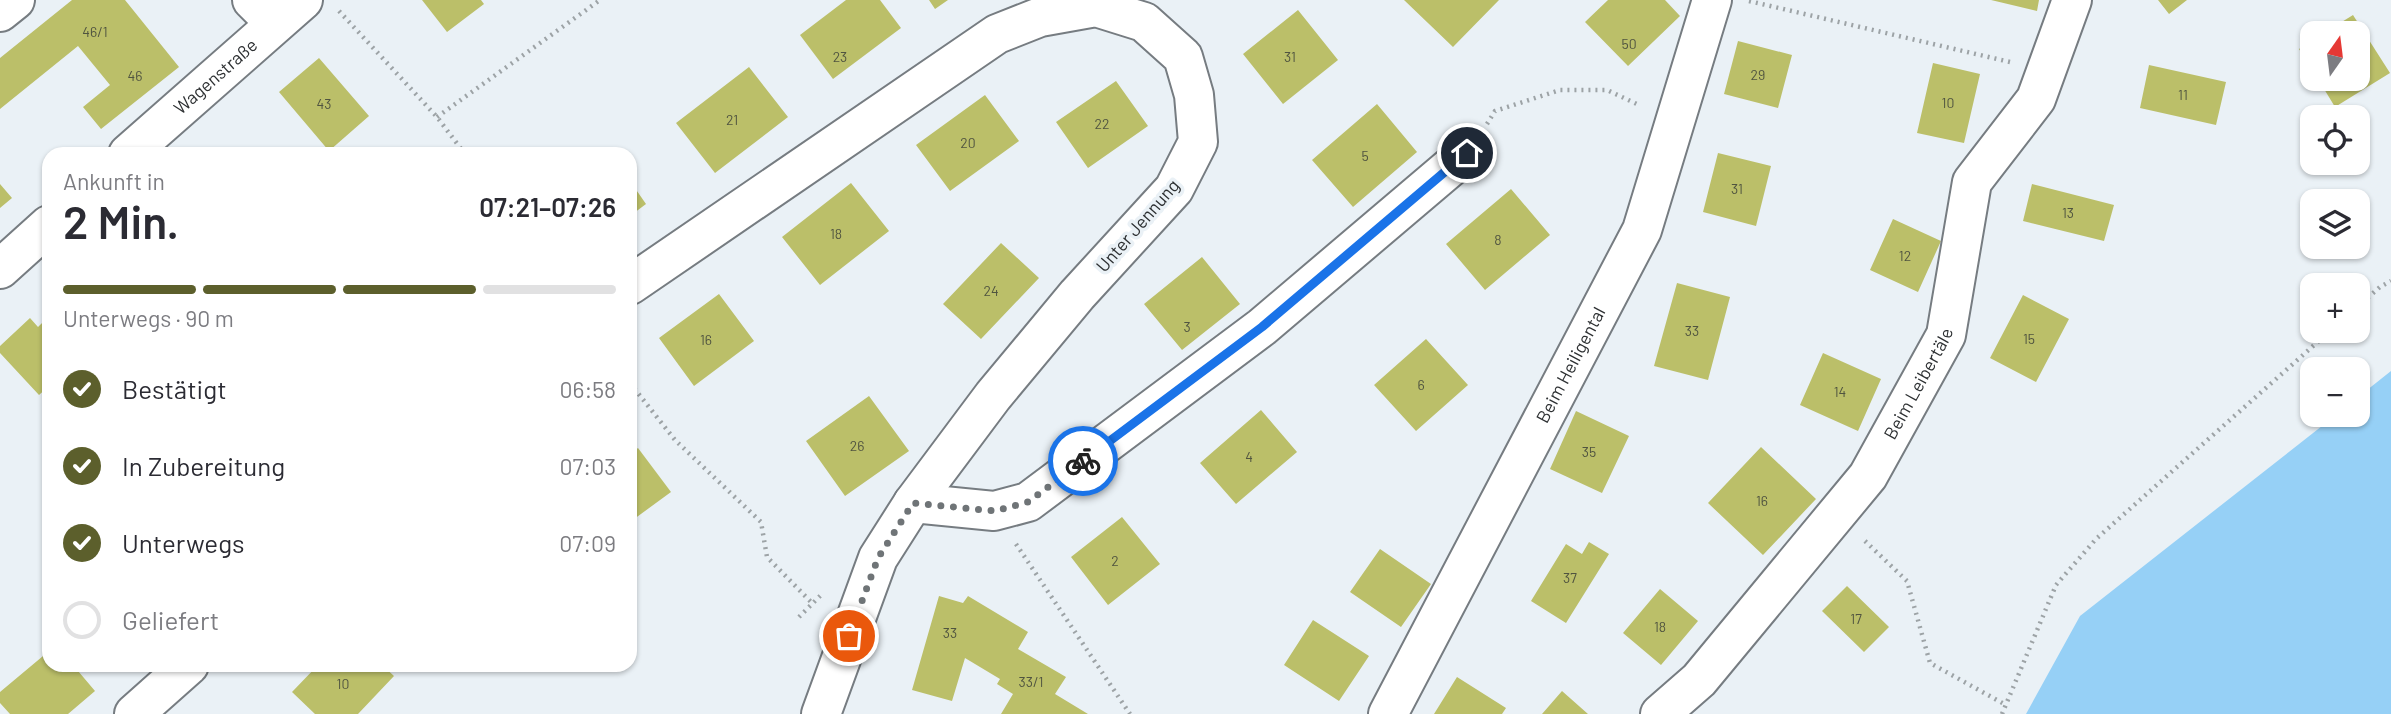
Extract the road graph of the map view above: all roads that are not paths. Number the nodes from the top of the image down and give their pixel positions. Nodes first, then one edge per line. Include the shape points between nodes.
1 (15, 0) edge
2 (1712, 0) edge
3 (2072, 0) edge
4 (292, 8) edge
5 (0, 12) edge
6 (136, 147) edge
7 (1467, 153) road end
8 (42, 231) edge
9 (0, 269) edge
10 (637, 280) edge
11 (913, 503) junction
12 (181, 672) edge
13 (134, 714) edge
14 (821, 714) edge
15 (1388, 714) edge
16 (1660, 714) edge

1 - 5 street
2 - 15 street, Beim Heiligental via 1642,230
3 - 16 street, Beim Leibertäle via 2036,99 1972,182 1946,335 1868,475 1699,680
4 - 6 street, Wagenstraße
7 - 11 street via 1262,327 1028,502 995,511
8 - 9 street
10 - 11 street, Unter Jennung via 998,34 1040,17 1096,7 1144,22 1182,57 1194,95 1198,142 1174,189 993,396
11 - 14 street, Unter Jennung via 878,558
12 - 13 street

